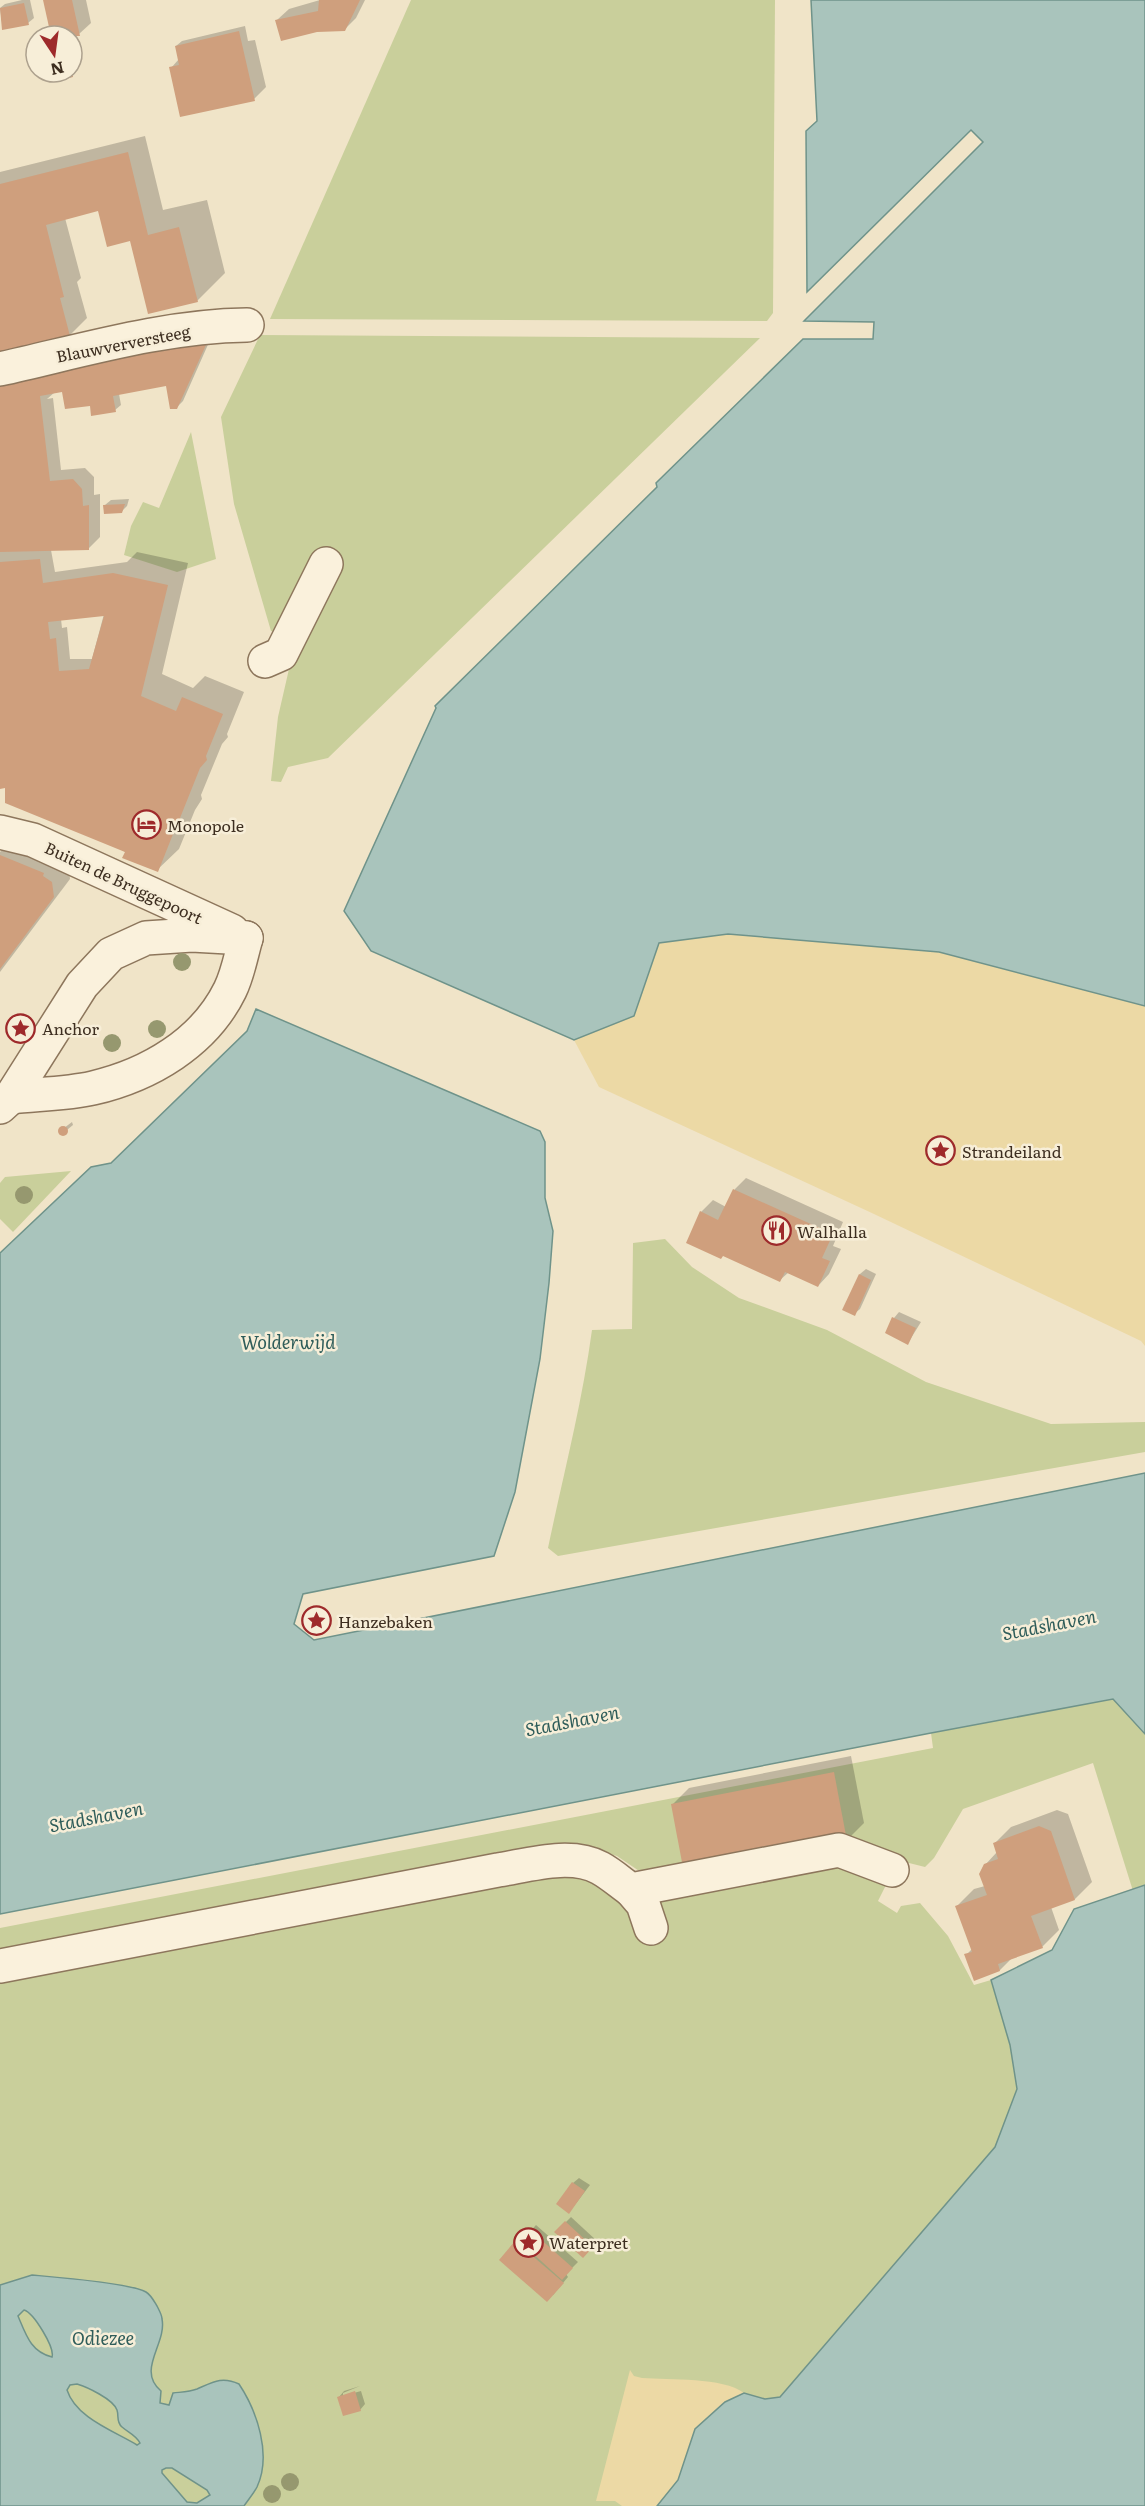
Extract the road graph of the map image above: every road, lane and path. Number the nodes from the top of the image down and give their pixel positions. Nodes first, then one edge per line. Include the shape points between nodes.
1 (247, 325) dead end
2 (0, 369) edge
3 (326, 564) dead end
4 (265, 661) dead end
5 (0, 832) edge
6 (246, 938) junction
7 (5, 1102) edge
8 (892, 1870) dead end
9 (631, 1890) junction
10 (651, 1928) dead end
11 (0, 1966) edge

1 - 2 street, Blauwverversteeg via 172,331
3 - 4 street via 281,654
5 - 6 street, Buiten de Bruggepoort via 33,840
6 - 7 street via 231,989 212,1020 185,1046 128,1078
6 - 7 street via 146,938 111,954 82,985
8 - 9 street via 839,1850
9 - 10 street via 643,1904
9 - 11 street via 598,1867 559,1861

